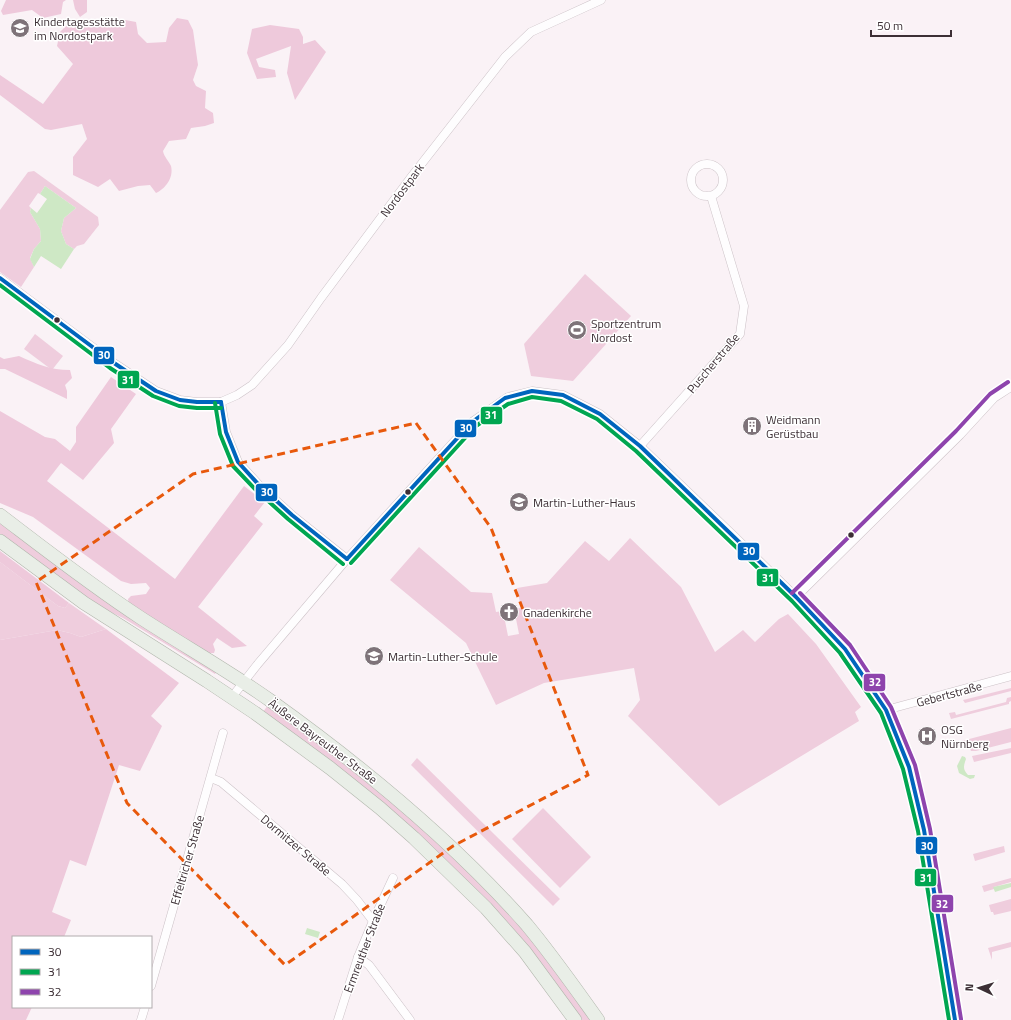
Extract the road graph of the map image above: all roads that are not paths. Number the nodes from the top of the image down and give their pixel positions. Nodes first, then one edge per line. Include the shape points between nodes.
1 (601, 0) edge
2 (711, 196) dead end
3 (1, 281) edge
4 (1011, 387) edge
5 (221, 402) junction
6 (640, 446) junction
7 (0, 515) edge
8 (0, 541) edge
9 (347, 559) junction
10 (796, 597) junction
11 (1011, 676) edge
12 (244, 682) junction
13 (232, 698) junction
14 (886, 710) junction
15 (223, 733) dead end
16 (211, 778) junction
17 (393, 878) dead end
18 (373, 921) junction
19 (358, 958) junction
20 (152, 983) edge
21 (145, 1008) edge
22 (141, 1020) edge
23 (338, 1020) edge
24 (410, 1020) edge
25 (575, 1020) edge
26 (598, 1020) edge
27 (955, 1020) edge

1 - 5 street, Nordostpark via 531,32 505,57 399,193 288,345 252,386
2 - 6 street, Puscherstraße via 744,306 740,334
3 - 5 street, Nordostpark via 156,392 180,400
4 - 10 street via 994,398
5 - 9 street via 226,432 238,462 292,515
6 - 9 street via 600,414 563,395 532,391 505,398 472,422
6 - 10 street
7 - 12 main road, Äußere Bayreuther Straße via 117,602
8 - 13 main road, Äußere Bayreuther Straße via 90,608
9 - 12 street
10 - 14 street via 845,649
11 - 14 street, Gebertstraße
12 - 13 street
12 - 26 main road, Äußere Bayreuther Straße via 398,799 490,885 528,927
13 - 25 main road, Äußere Bayreuther Straße via 330,768 414,838 466,887 506,930
14 - 27 street via 909,767 924,830
15 - 16 street, Effeltricher Straße
16 - 18 street, Dormitzer Straße via 222,782 342,884
16 - 20 street, Effeltricher Straße
17 - 18 street, Ermreuther Straße
18 - 19 street, Ermreuther Straße
19 - 23 street, Ermreuther Straße
19 - 24 street via 369,965
21 - 22 street

